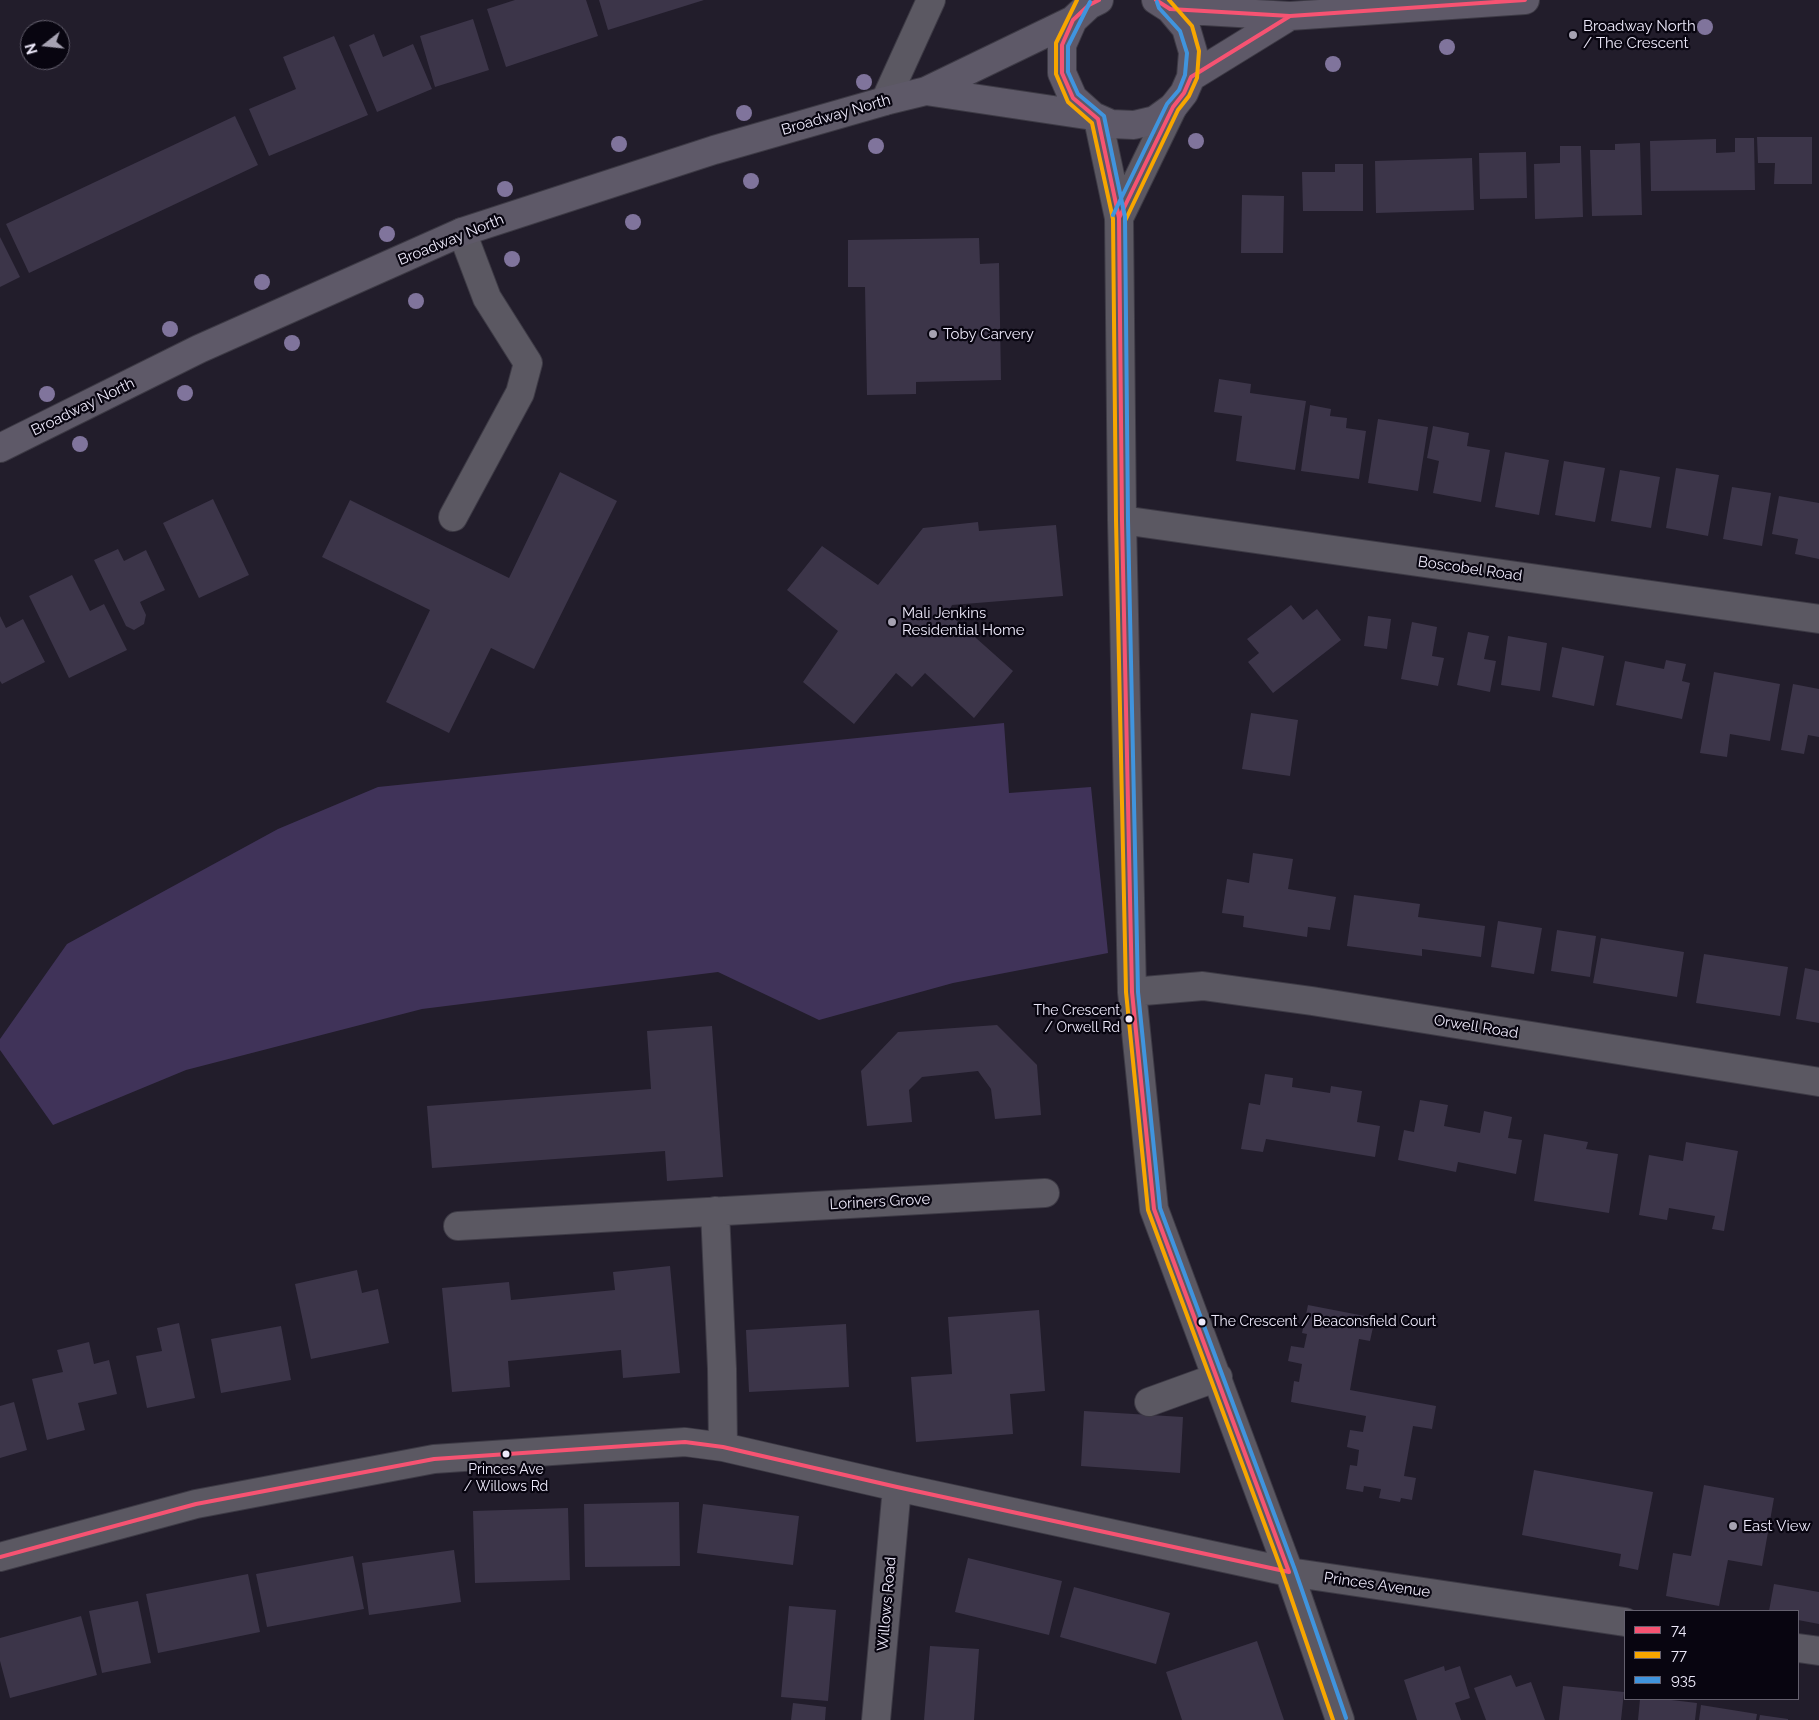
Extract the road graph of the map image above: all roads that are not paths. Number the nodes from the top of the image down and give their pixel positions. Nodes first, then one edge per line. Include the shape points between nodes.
1 (931, 0) edge
2 (1524, 0) edge
3 (1163, 3) edge
4 (1084, 9) edge
5 (1290, 16) junction
6 (1191, 77) junction
7 (926, 91) junction
8 (884, 101) junction
9 (1173, 107) junction
10 (1096, 117) junction
11 (1119, 218) junction
12 (462, 232) junction
13 (0, 448) edge
14 (453, 517) dead end
15 (1122, 520) junction
16 (1819, 619) edge
17 (1132, 992) junction
18 (1819, 1082) edge
19 (1045, 1193) dead end
20 (715, 1211) junction
21 (458, 1226) dead end
22 (1218, 1377) junction
23 (1150, 1402) dead end
24 (723, 1447) junction
25 (897, 1487) junction
26 (0, 1557) edge
27 (1289, 1572) junction
28 (1624, 1622) edge
29 (1799, 1648) edge
30 (1819, 1651) edge
31 (876, 1720) edge
32 (1340, 1720) edge

1 - 8 street
2 - 5 highway
3 - 5 highway
3 - 6 highway via 1186,28 1193,52
4 - 7 highway, Broadway North
4 - 10 highway via 1062,45 1062,73 1073,98
5 - 6 highway
6 - 9 highway
7 - 8 highway, Broadway North
7 - 10 highway, Broadway North
8 - 12 highway, Broadway North via 714,150
9 - 10 highway, Broadway North via 1155,120 1134,125 1111,124
9 - 11 street
10 - 11 street
11 - 15 street
12 - 13 highway, Broadway North via 199,349
12 - 14 street via 487,298 528,363 520,393
15 - 16 street, Boscobel Road
15 - 17 street
17 - 18 street, Orwell Road via 1203,986
17 - 22 street via 1154,1209
19 - 20 street, Loriners Grove
20 - 21 street, Loriners Grove
20 - 24 street
22 - 23 street
22 - 27 street
24 - 25 street, Princes Avenue
24 - 26 street, Princes Avenue via 685,1442 434,1459 196,1504
25 - 27 street, Princes Avenue
25 - 31 street, Willows Road
27 - 28 street, Princes Avenue
27 - 32 street
29 - 30 street

